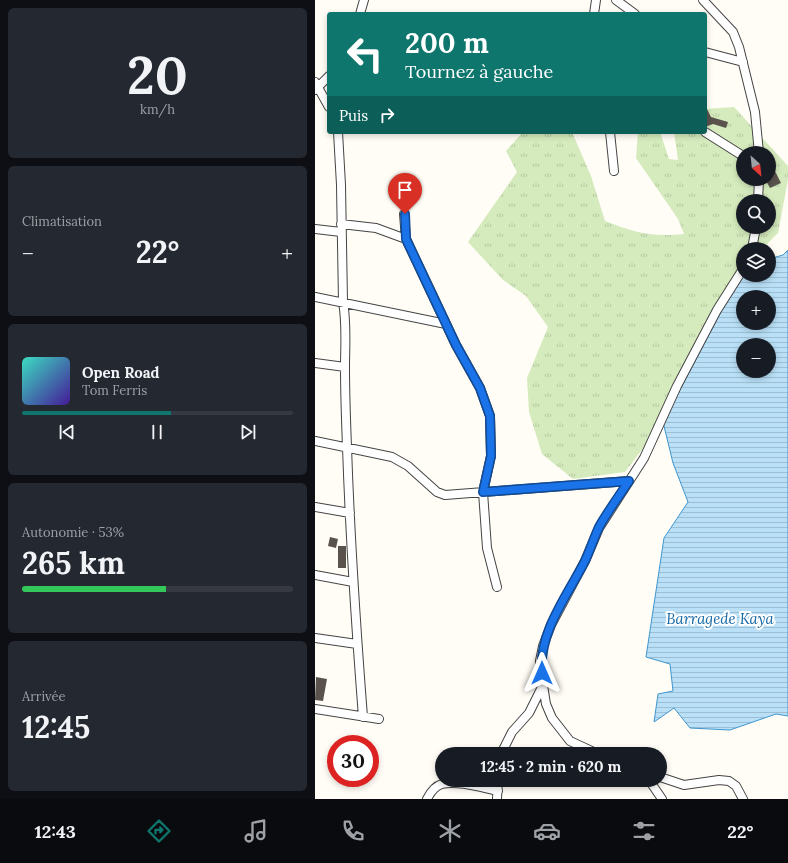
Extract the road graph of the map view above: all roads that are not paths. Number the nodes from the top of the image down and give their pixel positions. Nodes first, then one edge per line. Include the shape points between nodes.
1 (364, 0) edge
2 (596, 0) edge
3 (616, 0) edge
4 (703, 0) edge
5 (361, 12) edge
6 (594, 12) edge
7 (632, 12) edge
8 (707, 53) edge
9 (743, 62) junction
10 (327, 78) edge
11 (316, 86) edge
12 (327, 104) edge
13 (707, 133) edge
14 (338, 134) edge
15 (610, 134) edge
16 (758, 146) edge
17 (736, 152) edge
18 (614, 171) dead end
19 (405, 214) dead end
20 (341, 228) junction
21 (315, 229) edge
22 (406, 239) junction
23 (736, 279) edge
24 (315, 297) edge
25 (343, 302) junction
26 (446, 324) junction
27 (315, 363) edge
28 (345, 367) junction
29 (315, 441) edge
30 (347, 448) junction
31 (629, 481) junction
32 (483, 492) junction
33 (315, 507) edge
34 (350, 514) junction
35 (315, 575) edge
36 (353, 582) junction
37 (497, 586) dead end
38 (315, 638) edge
39 (357, 644) junction
40 (543, 685) junction
41 (315, 709) edge
42 (363, 716) junction
43 (379, 719) dead end
44 (504, 747) edge
45 (582, 747) edge
46 (667, 779) edge
47 (654, 787) edge
48 (498, 795) edge
49 (427, 799) edge
50 (662, 799) edge
51 (743, 799) edge

1 - 5 street
2 - 6 street
3 - 7 street
4 - 9 street via 733,32
8 - 9 street
9 - 16 street via 755,112
10 - 11 street
11 - 12 street
13 - 17 street
14 - 20 street
15 - 18 street
19 - 22 street
20 - 21 street
20 - 22 street via 376,228
20 - 25 street
22 - 26 street
23 - 31 street via 677,386 644,458
24 - 25 street
25 - 26 street
25 - 28 street via 346,320
26 - 32 street via 480,388 490,416 491,456
27 - 28 street
28 - 30 street
29 - 30 street
30 - 32 street via 392,457 408,466 437,492 445,495
30 - 34 street
31 - 32 street
31 - 40 street via 599,528 585,561 551,625 543,646
32 - 37 street via 487,548
33 - 34 street
34 - 36 street
35 - 36 street
36 - 39 street
38 - 39 street
39 - 42 street
40 - 44 street via 529,713 511,732
40 - 45 street via 546,704 552,718 563,733
41 - 42 street
42 - 43 street
46 - 51 street via 684,785 729,781 736,786
47 - 50 street
48 - 49 street via 461,784 443,783 435,787

